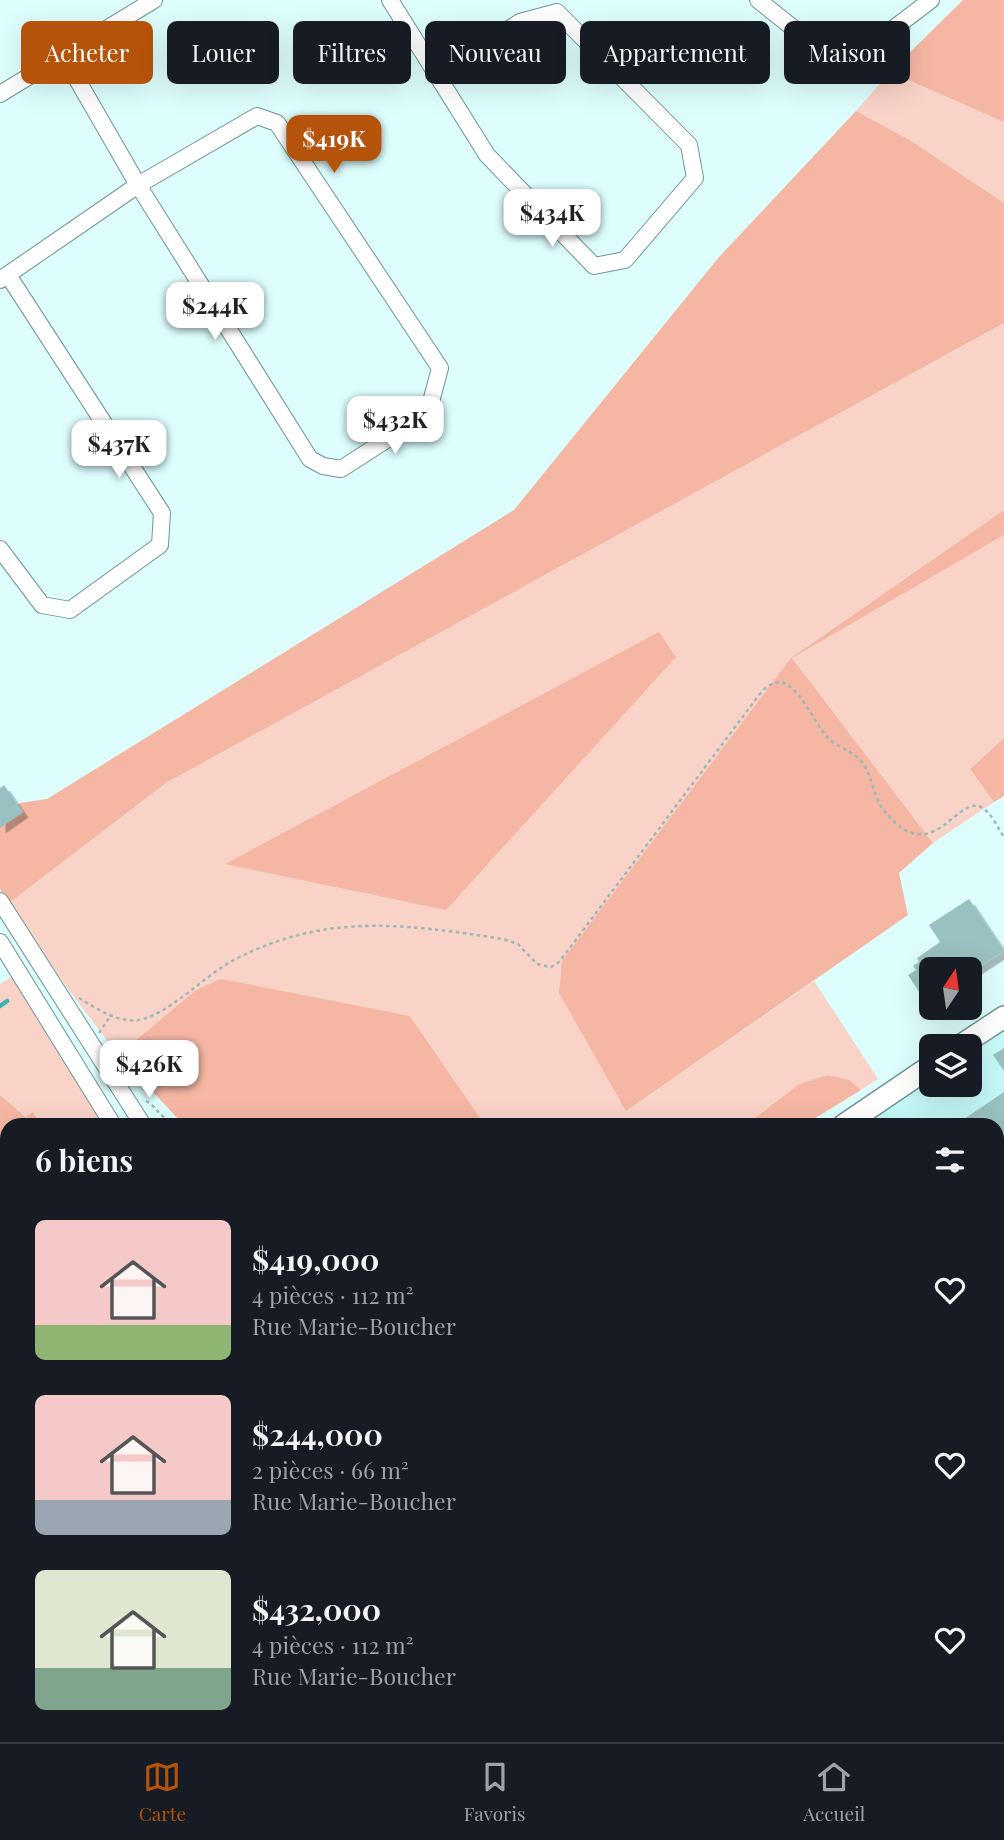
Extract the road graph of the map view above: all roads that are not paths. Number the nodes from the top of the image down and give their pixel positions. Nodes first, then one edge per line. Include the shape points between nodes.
1 (154, 0) edge
2 (390, 0) edge
3 (758, 0) edge
4 (931, 0) edge
5 (119, 21) edge
6 (425, 58) edge
7 (436, 76) joint
8 (21, 81) edge
9 (80, 84) edge
10 (0, 94) edge
11 (138, 185) junction
12 (4, 277) edge
13 (0, 549) edge
14 (0, 901) edge
15 (22, 936) junction
16 (1, 946) edge
17 (1004, 1017) edge
18 (978, 1034) edge
19 (919, 1074) edge
20 (109, 1118) edge
21 (139, 1118) edge
22 (854, 1118) edge

1 - 5 street
2 - 6 street
3 - 4 street via 817,47 855,46 889,32
7 - 7 street via 487,155 594,266 625,260 695,178 689,145 557,12 520,22
8 - 10 street
9 - 11 street
11 - 11 street via 310,459 341,469 428,414 440,368 277,123 257,116
11 - 12 street
12 - 13 street via 162,513 160,545 70,610 42,605
14 - 15 street
15 - 16 street
15 - 21 street
16 - 20 street
17 - 18 main road
19 - 22 main road

